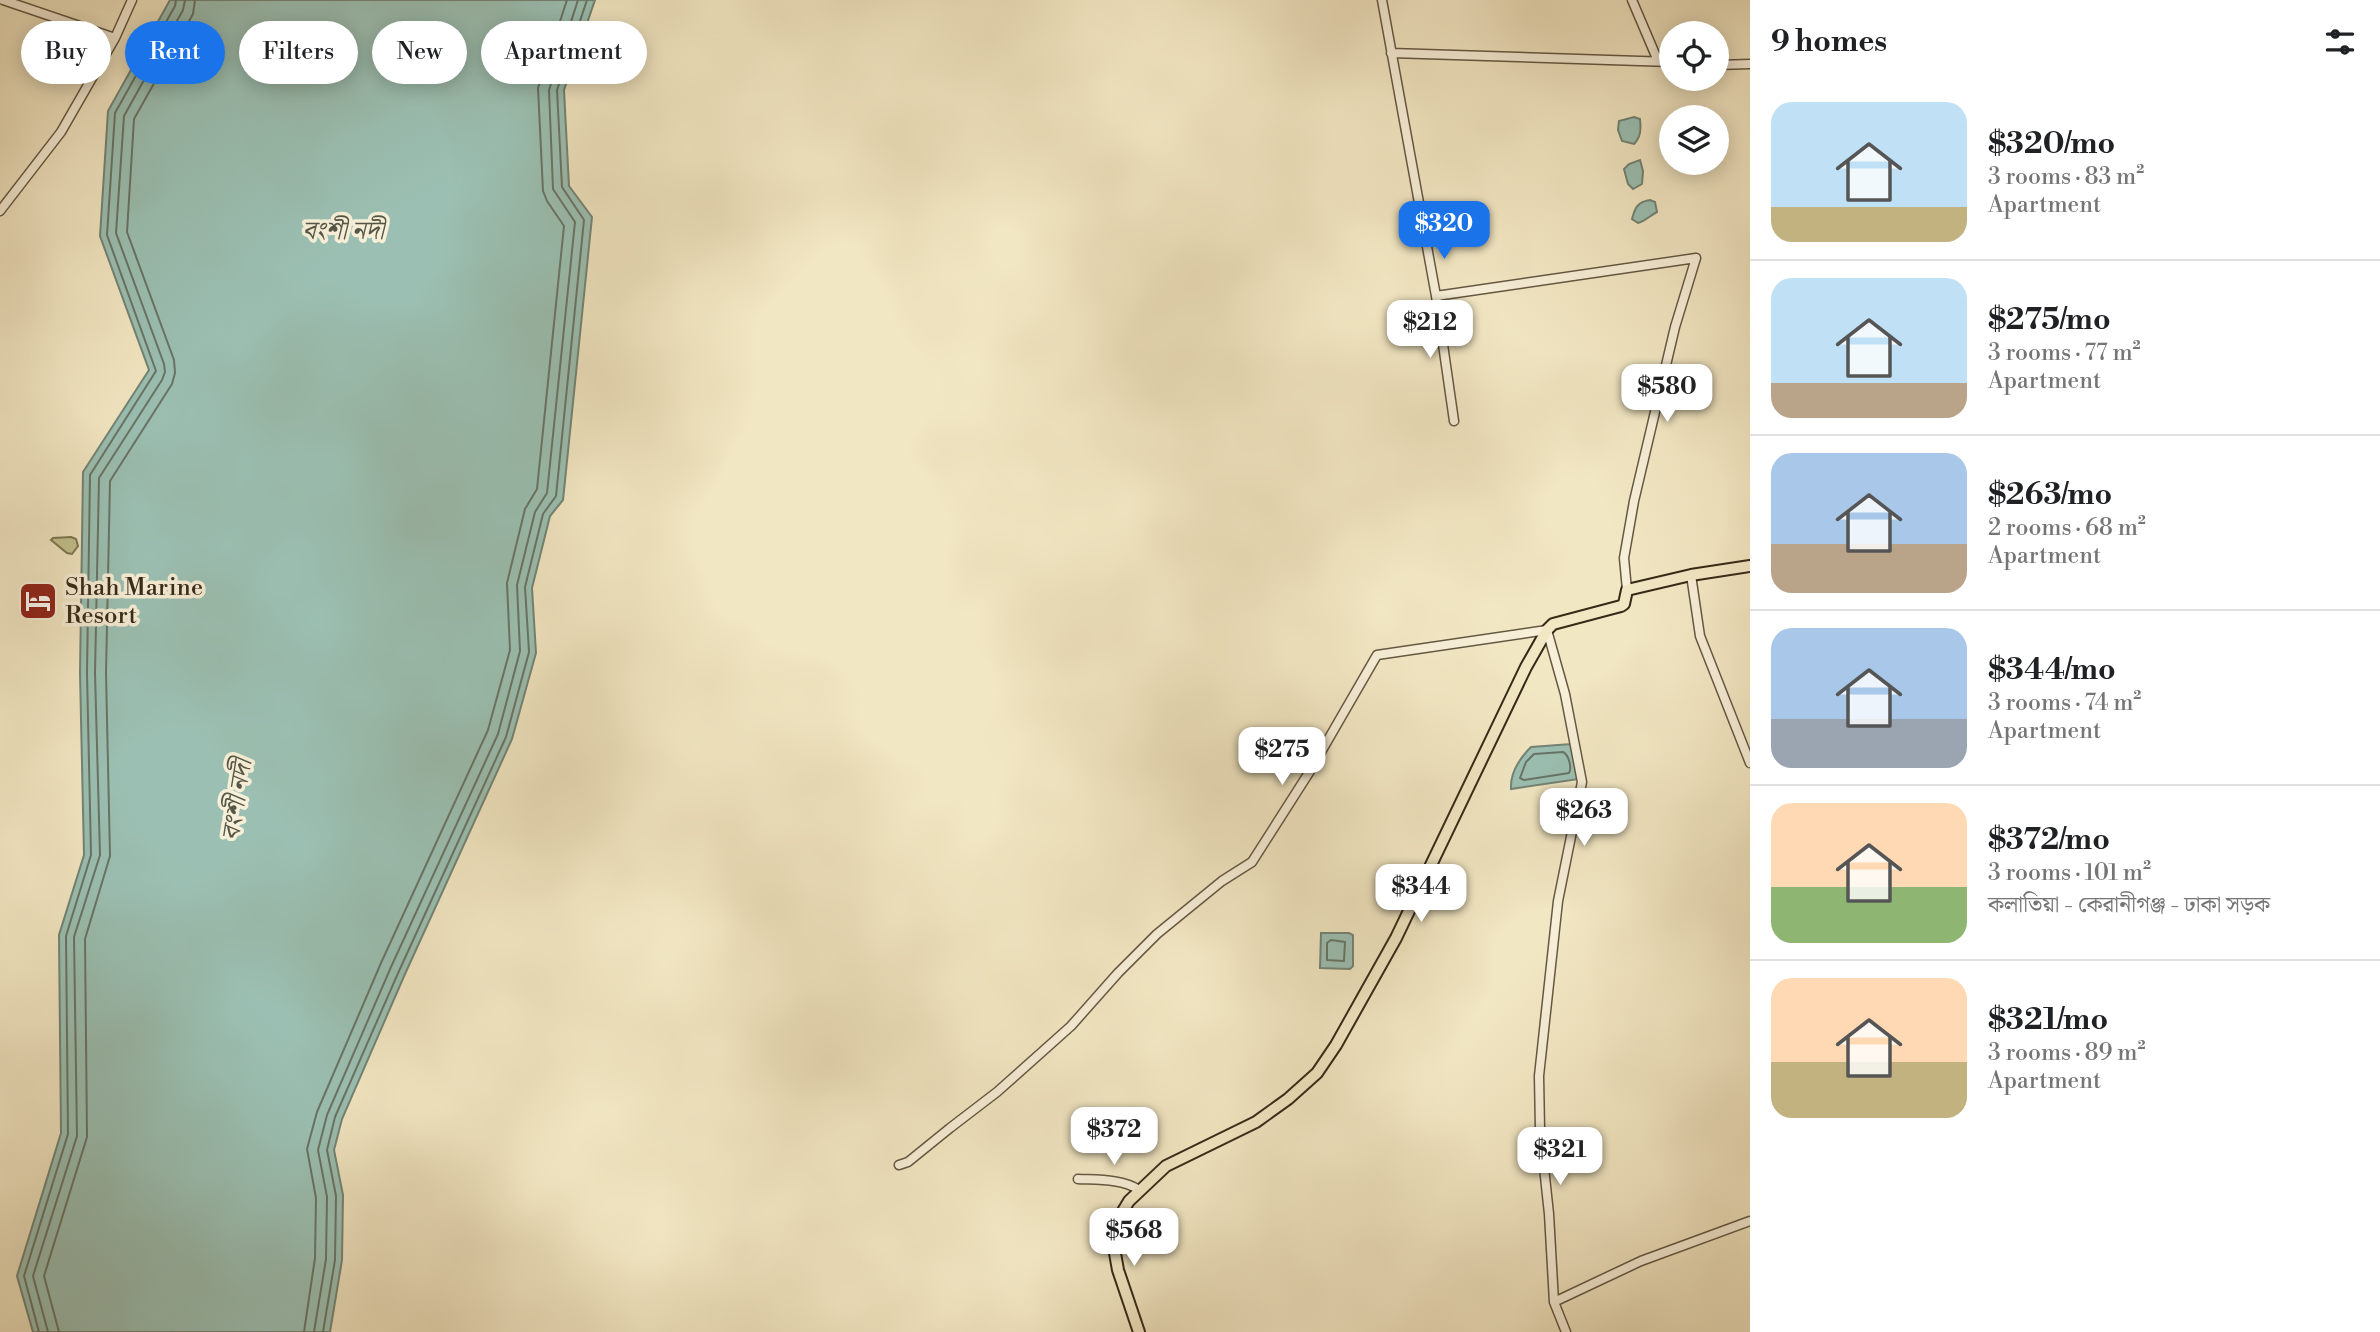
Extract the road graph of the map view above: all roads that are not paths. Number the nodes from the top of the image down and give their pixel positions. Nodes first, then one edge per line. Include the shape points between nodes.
1 (3, 0) edge
2 (132, 0) edge
3 (1382, 0) edge
4 (1632, 0) edge
5 (115, 38) junction
6 (1391, 53) junction
7 (1658, 61) joint
8 (1750, 64) edge
9 (1729, 65) edge
10 (0, 211) edge
11 (1436, 296) junction
12 (1454, 421) dead end
13 (1750, 566) edge
14 (1691, 575) junction
15 (1627, 590) junction
16 (1547, 630) junction
17 (1750, 763) edge
18 (899, 1165) dead end
19 (1078, 1179) dead end
20 (1139, 1190) junction
21 (1750, 1221) edge
22 (1554, 1302) junction
23 (1139, 1332) edge
24 (1566, 1332) edge

1 - 5 street
2 - 5 street
3 - 6 street
4 - 7 street
5 - 10 street via 61,132
6 - 7 street
6 - 11 street
8 - 9 street
11 - 12 street
11 - 15 street via 1696,258 1634,501 1624,558
13 - 14 main road
14 - 15 main road
14 - 17 street via 1700,636
15 - 16 main road via 1621,606 1560,621
16 - 18 street via 1377,655 1252,862 1157,934 1071,1026 998,1092
16 - 20 main road via 1396,938 1317,1073 1256,1122 1166,1166
16 - 22 street via 1582,782 1558,901 1539,1076
19 - 20 street via 1132,1185
20 - 23 main road via 1117,1221 1113,1242
21 - 22 street via 1641,1261
22 - 24 street

